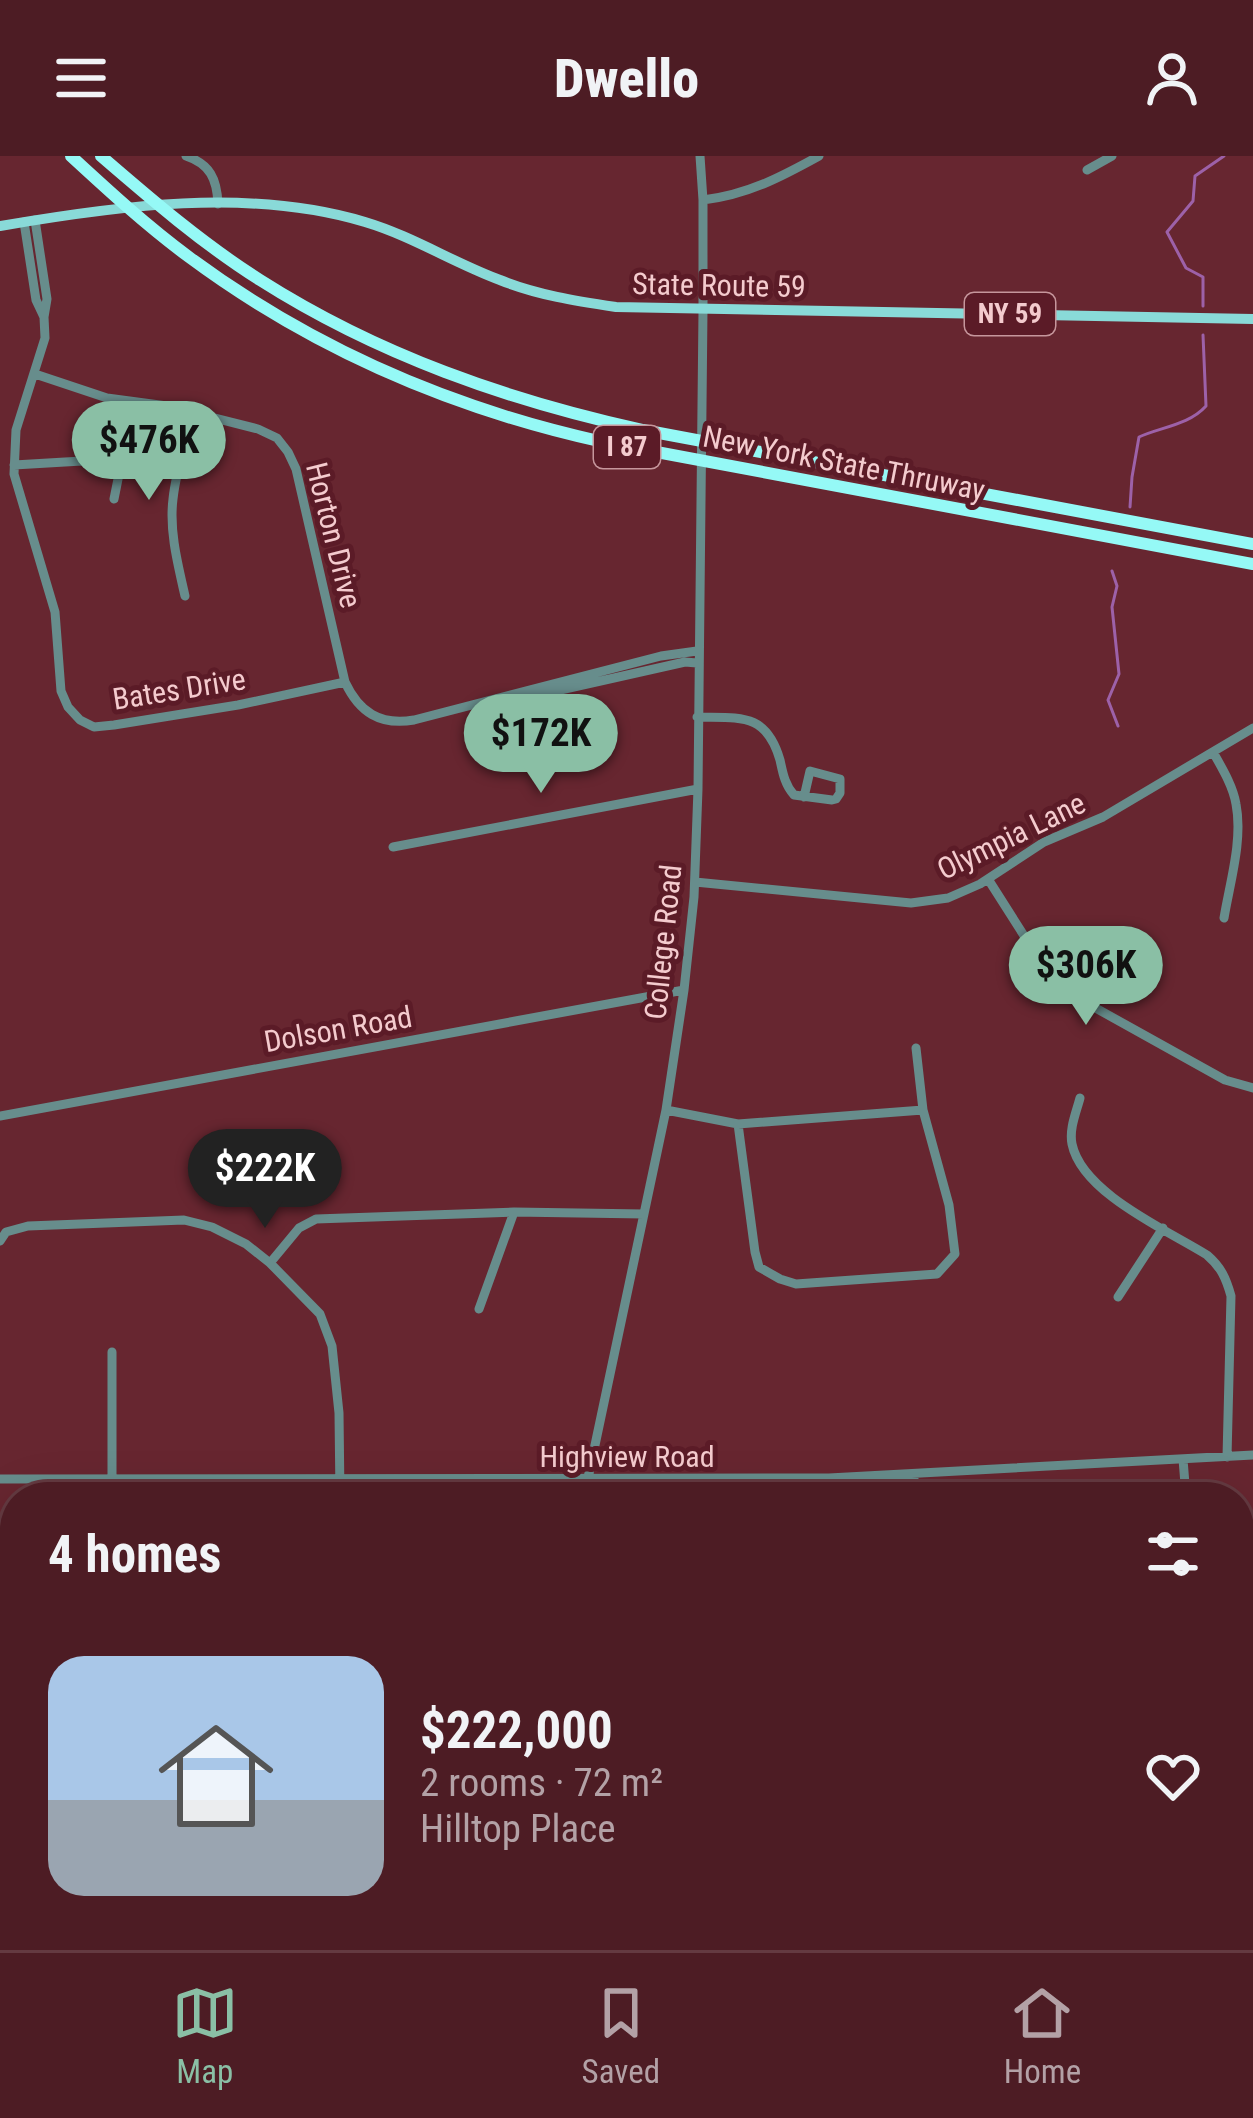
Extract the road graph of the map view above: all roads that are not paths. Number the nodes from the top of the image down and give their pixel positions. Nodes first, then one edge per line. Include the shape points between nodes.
1 (71, 156) edge
2 (101, 156) edge
3 (186, 156) edge
4 (700, 156) edge
5 (819, 156) edge
6 (1112, 156) edge
7 (1087, 170) dead end
8 (703, 200) junction
9 (218, 204) junction
10 (30, 221) junction
11 (0, 226) edge
12 (703, 310) junction
13 (1253, 319) edge
14 (34, 374) junction
15 (194, 413) junction
16 (14, 465) junction
17 (114, 499) dead end
18 (1253, 544) edge
19 (1253, 564) edge
20 (185, 596) dead end
21 (697, 657) junction
22 (345, 682) junction
23 (697, 717) junction
24 (1253, 728) edge
25 (1213, 752) junction
26 (698, 789) junction
27 (804, 797) dead end
28 (393, 848) dead end
29 (988, 879) junction
30 (695, 882) junction
31 (1224, 917) dead end
32 (684, 990) junction
33 (916, 1048) dead end
34 (1253, 1088) edge
35 (1080, 1098) dead end
36 (666, 1110) junction
37 (922, 1110) junction
38 (0, 1117) edge
39 (738, 1124) junction
40 (514, 1212) junction
41 (644, 1214) junction
42 (1162, 1228) junction
43 (0, 1241) edge
44 (270, 1263) junction
45 (1118, 1298) dead end
46 (479, 1309) dead end
47 (112, 1352) dead end
48 (1253, 1455) edge
49 (1227, 1456) junction
50 (1183, 1459) junction
51 (914, 1475) junction
52 (340, 1478) junction
53 (0, 1479) edge
54 (112, 1480) junction
55 (586, 1480) junction
56 (340, 1482) edge
57 (914, 1482) edge
58 (1185, 1482) edge

1 - 19 highway, New York State Thruway / I 87 via 159,234 260,306 467,405 603,442
2 - 18 highway, New York State Thruway / I 87 via 271,287 379,346 474,385 643,430
3 - 9 street via 209,169
4 - 8 street, College Road
5 - 8 street via 763,186
6 - 7 street
8 - 12 street, College Road
9 - 10 main road, State Route 59 / NY 59
9 - 12 main road, State Route 59 / NY 59 via 364,222 497,279 572,301
10 - 11 main road, NY 59
10 - 14 street, Bates Drive via 45,338
12 - 13 main road, State Route 59 / NY 59
12 - 21 street, College Road
14 - 15 street, Horton Drive via 107,398
14 - 16 street, Bates Drive
15 - 20 street via 172,504
15 - 22 street, Horton Drive via 258,429 289,452
16 - 17 street via 82,461 116,470
16 - 22 street, Bates Drive via 56,612 61,692 80,720 114,725
21 - 22 street via 405,722 364,712
21 - 23 street, College Road
23 - 26 street, College Road
23 - 27 street via 758,724 774,741 789,789
24 - 25 street, Olympia Lane
25 - 29 street, Olympia Lane
25 - 31 street via 1238,814
26 - 28 street
26 - 30 street, College Road
29 - 30 street, Olympia Lane via 948,898 911,903
29 - 34 street via 1056,986
30 - 32 street, College Road
32 - 36 street, College Road
32 - 38 street, Dolson Road
33 - 37 street
35 - 42 street via 1072,1135 1080,1163 1094,1184
36 - 39 street
36 - 41 street, College Road
37 - 39 street
37 - 39 street via 953,1224 955,1254 937,1274 796,1284 759,1267
40 - 41 street
40 - 44 street via 316,1219
40 - 46 street
41 - 55 street, College Road
42 - 45 street
42 - 49 street via 1220,1266 1227,1281
43 - 44 street via 28,1226 184,1220 246,1244
44 - 52 street via 320,1314 332,1346
47 - 54 street
48 - 49 street, Highview Road
49 - 50 street, Highview Road
50 - 51 street, Highview Road
50 - 58 street
51 - 55 street, Highview Road
51 - 57 street
52 - 54 street, Highview Road
52 - 55 street, Highview Road
52 - 56 street
53 - 54 street, Highview Road

